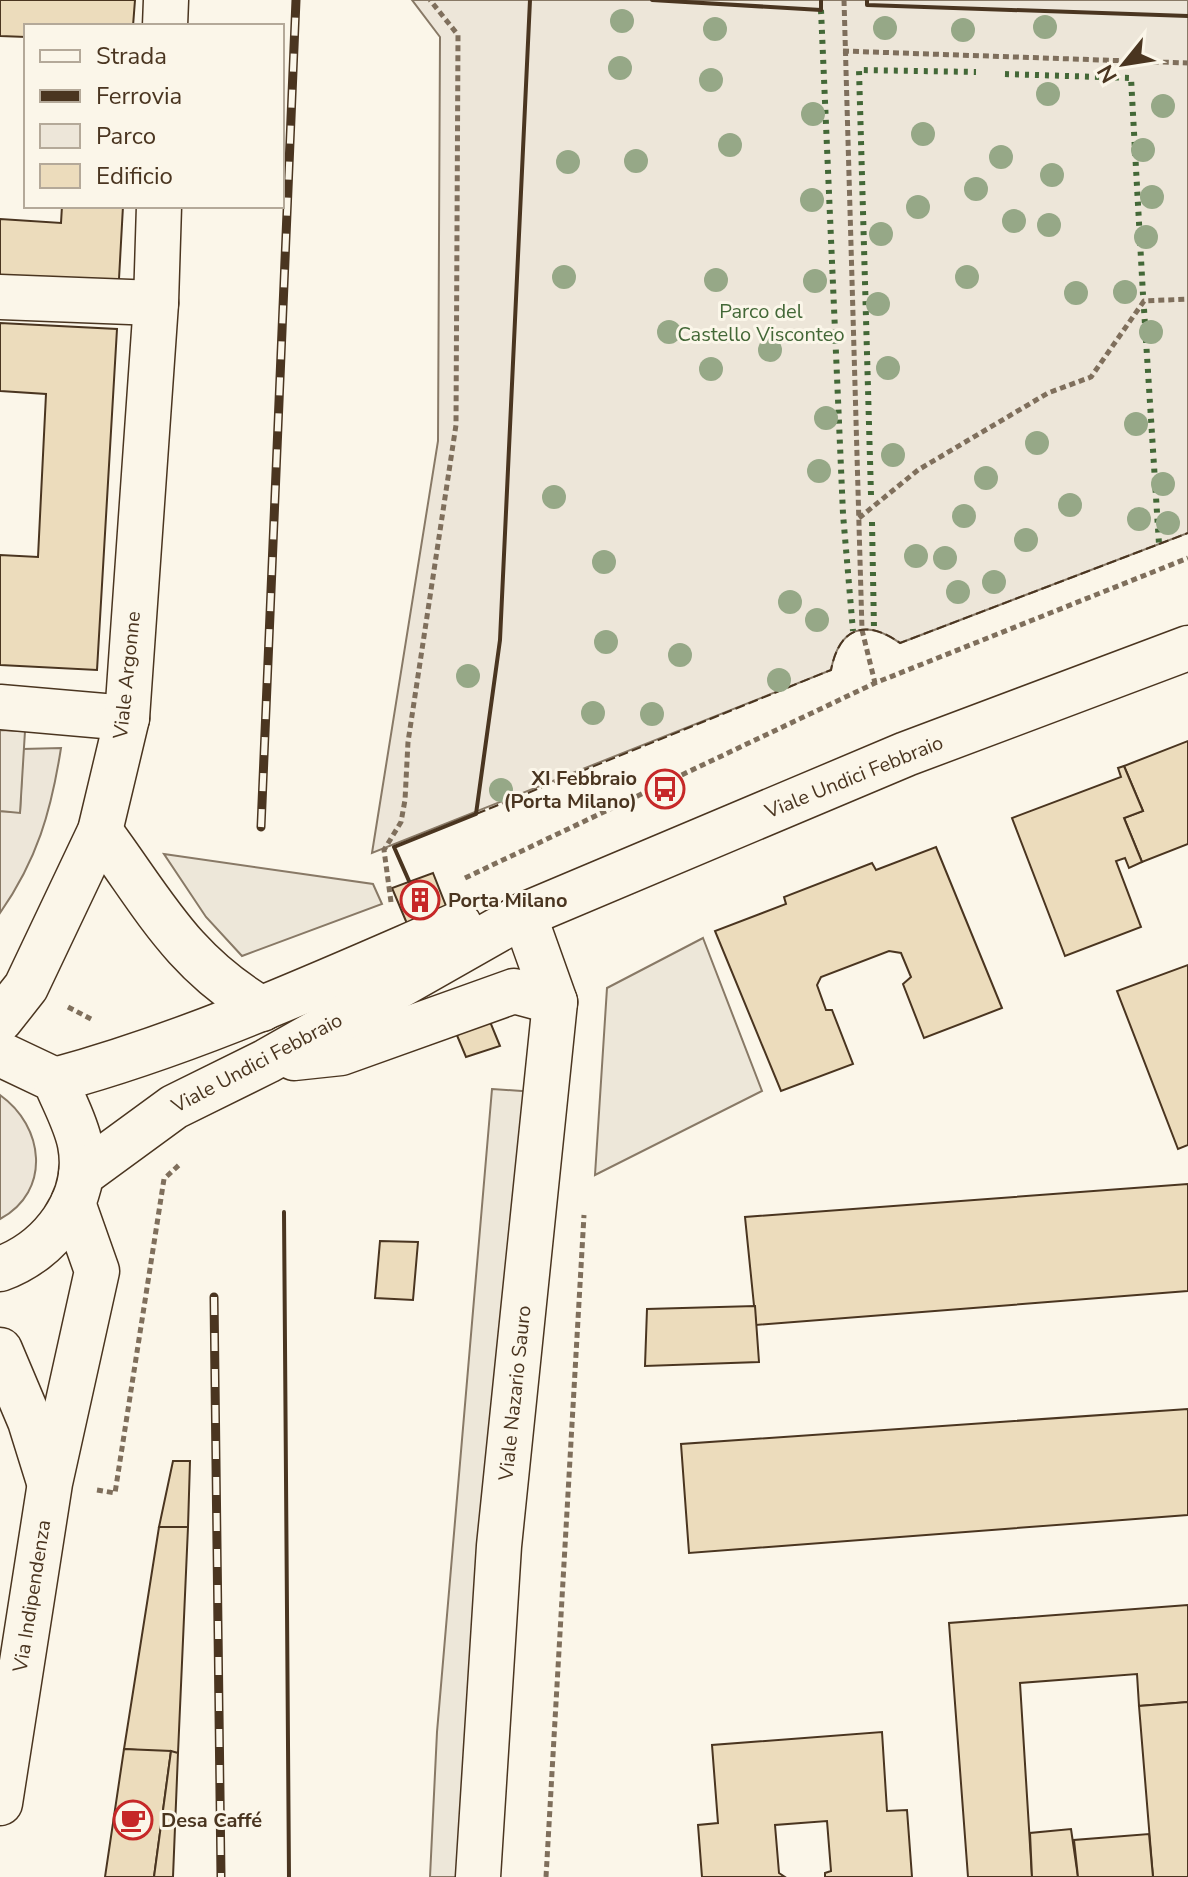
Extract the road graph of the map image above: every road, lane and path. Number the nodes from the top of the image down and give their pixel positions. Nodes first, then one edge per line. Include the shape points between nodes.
1 (166, 0) edge
2 (430, 0) edge
3 (844, 0) edge
4 (165, 24) edge
5 (843, 51) junction
6 (1188, 63) edge
7 (159, 208) edge
8 (0, 297) edge
9 (1188, 299) edge
10 (156, 303) junction
11 (859, 518) junction
12 (1188, 558) edge
13 (1188, 648) edge
14 (875, 683) junction
15 (0, 707) edge
16 (127, 718) junction
17 (100, 831) junction
18 (452, 885) dead end
19 (393, 911) dead end
20 (524, 915) junction
21 (555, 1002) junction
22 (262, 1009) junction
23 (0, 1020) edge
24 (0, 1054) edge
25 (267, 1061) junction
26 (55, 1080) junction
27 (189, 1155) dead end
28 (77, 1189) junction
29 (584, 1209) dead end
30 (0, 1269) edge
31 (0, 1350) edge
32 (50, 1483) junction
33 (0, 1803) edge
34 (478, 1877) edge
35 (546, 1877) edge

1 - 4 street
2 - 19 path via 458,35 456,425 408,742 405,800 401,822 384,850
3 - 5 path
5 - 6 path
5 - 11 path
7 - 10 street, Viale Argonne
8 - 10 street
9 - 11 path via 1144,301 1091,377 1048,393 918,470
10 - 16 street, Viale Argonne
11 - 14 path via 862,630
12 - 14 path
13 - 20 street, Viale Undici Febbraio via 906,754
14 - 18 path
15 - 16 street
16 - 17 street, Viale Argonne
17 - 22 street via 177,941 224,986
17 - 23 street, Viale Argonne via 26,987
20 - 21 street, Viale Nazario Sauro
20 - 22 street, Viale Undici Febbraio via 476,917
20 - 25 street, Viale Undici Febbraio
21 - 25 street via 514,991 341,1053
21 - 34 street, Viale Nazario Sauro via 499,1546
22 - 26 street, Viale Undici Febbraio
24 - 26 street
25 - 28 street, Viale Undici Febbraio via 174,1107
26 - 28 street via 80,1144
27 - 32 path via 164,1179 115,1493
28 - 30 street via 50,1239 22,1261
28 - 32 street, Via Indipendenza via 97,1271
29 - 35 path
31 - 32 street, Via Indipendenza
32 - 33 street, Via Indipendenza

